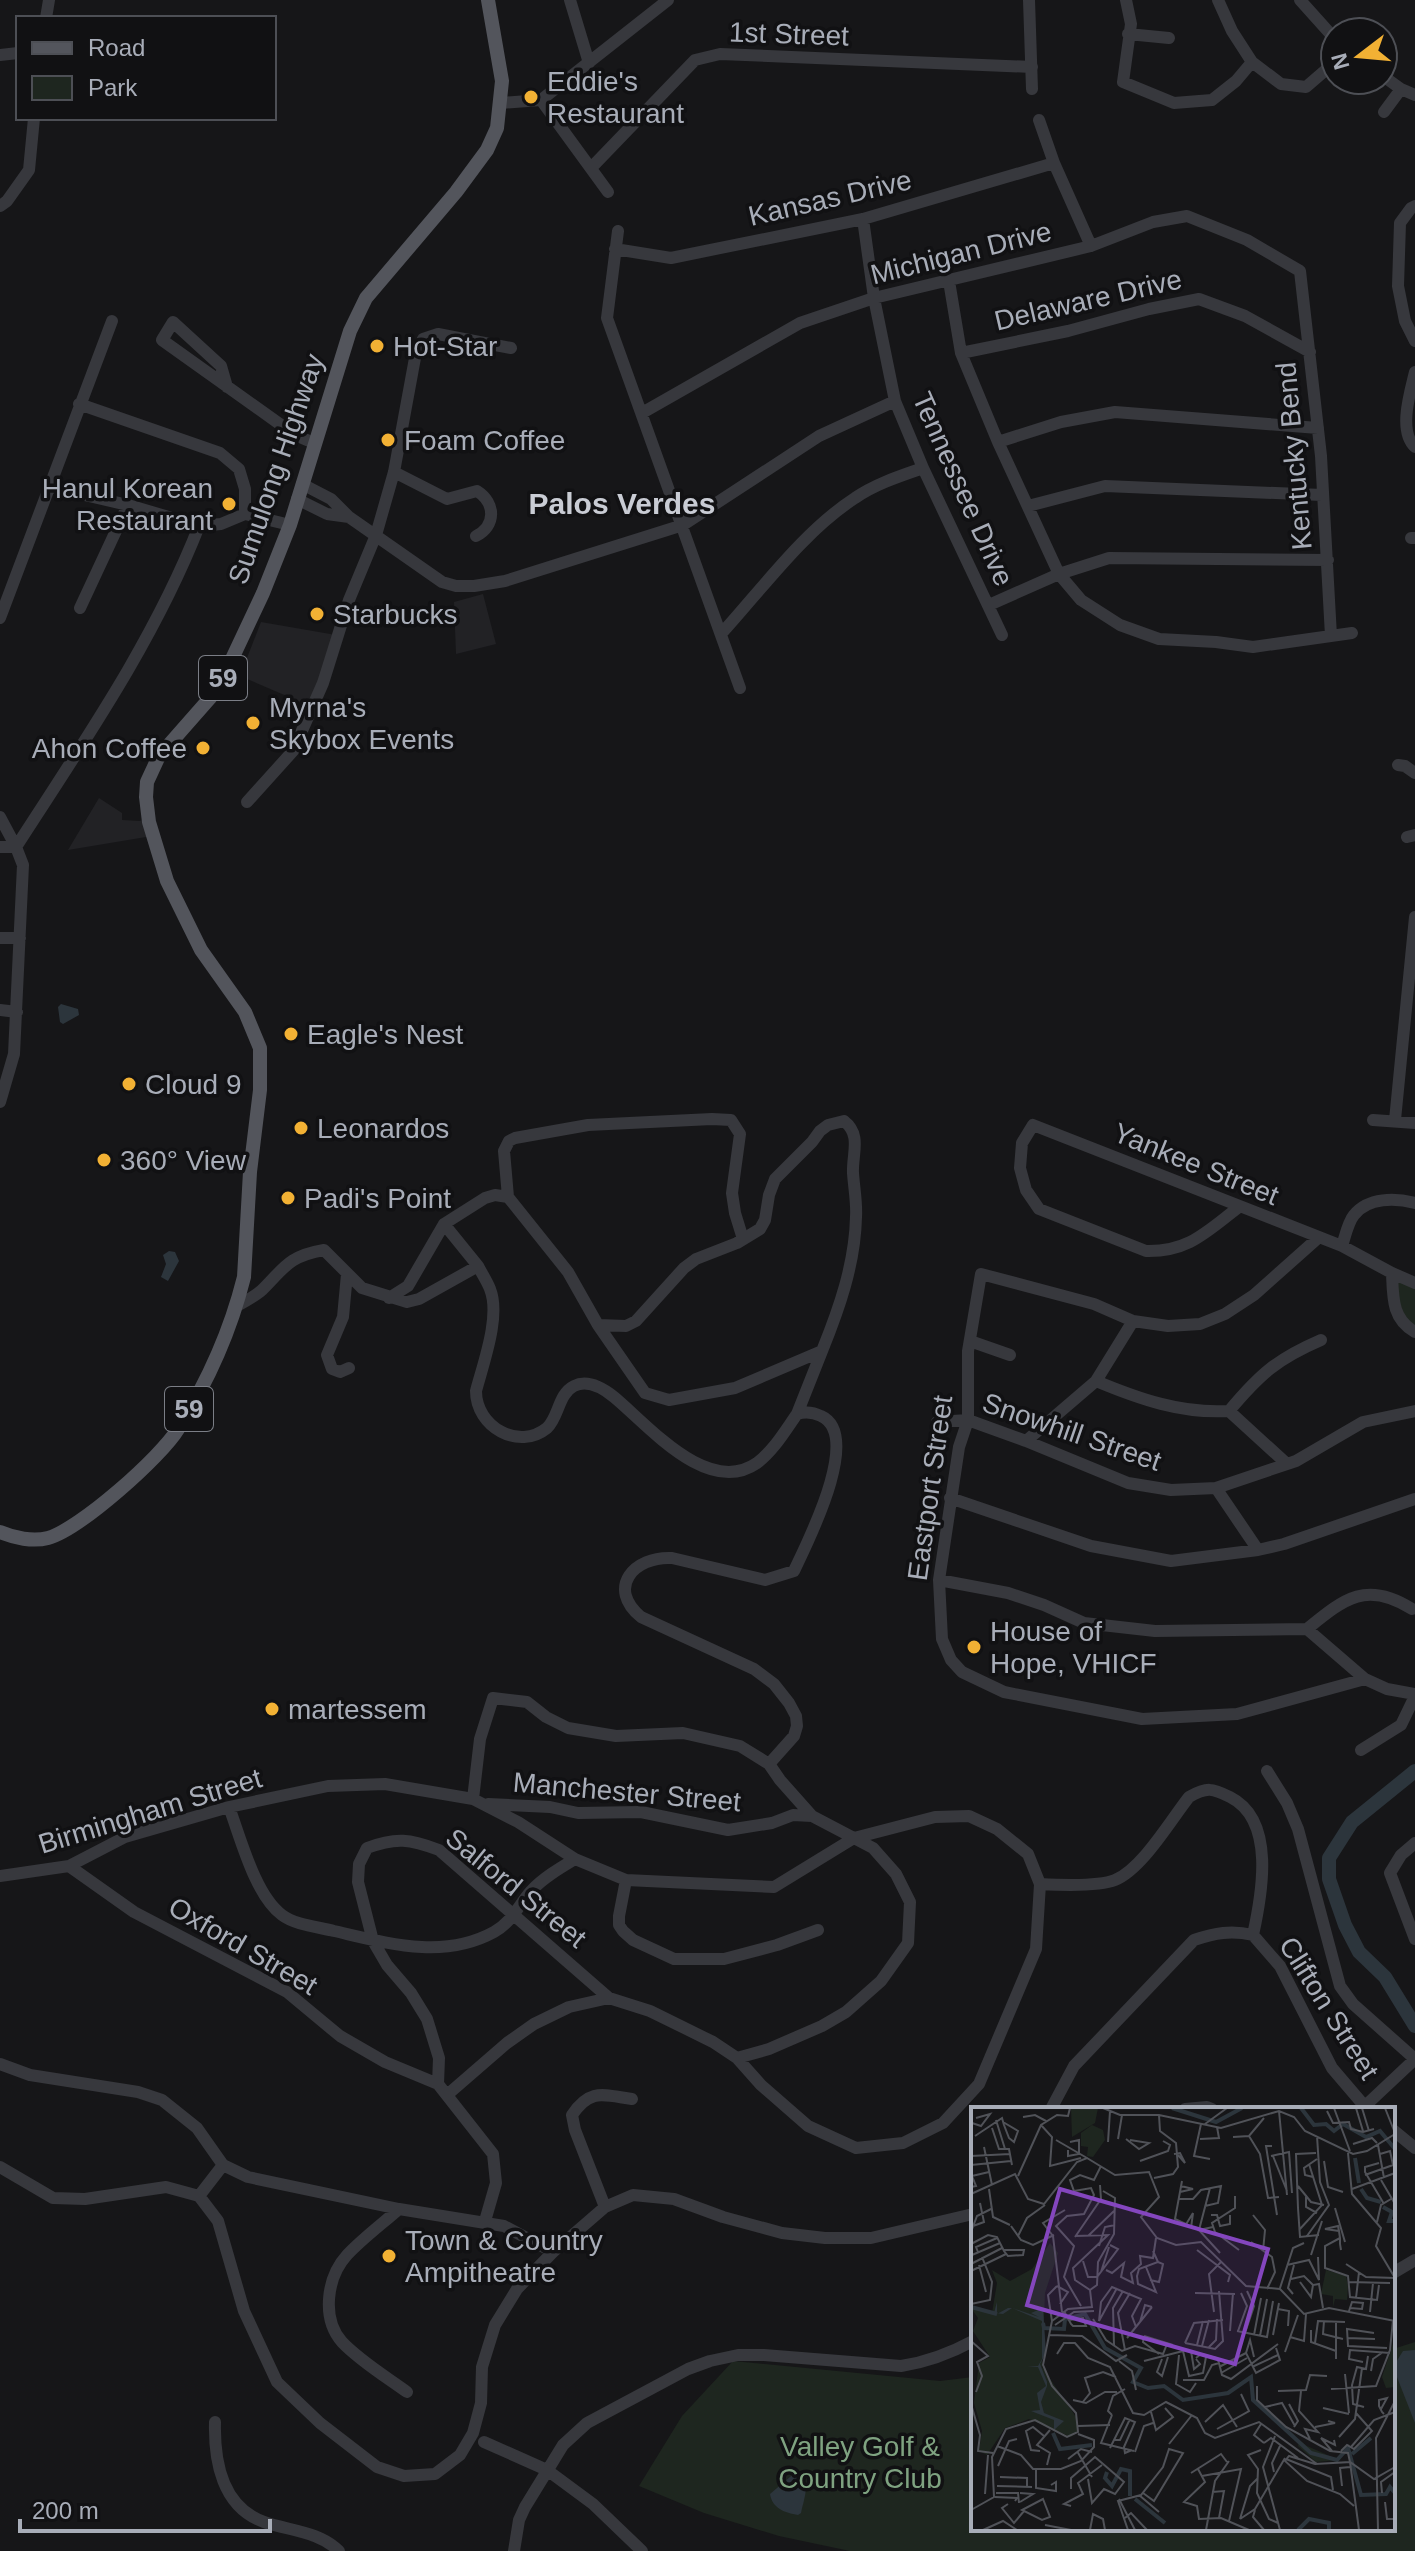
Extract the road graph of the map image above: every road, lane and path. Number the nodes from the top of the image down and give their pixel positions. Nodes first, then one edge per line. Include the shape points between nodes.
1 (488, 0) edge
2 (570, 0) edge
3 (668, 0) edge
4 (1029, 0) edge
5 (1126, 0) edge
6 (1218, 0) edge
7 (1300, 0) edge
8 (1319, 21) edge
9 (1128, 34) junction
10 (1169, 38) dead end
11 (1252, 62) junction
12 (589, 63) junction
13 (1032, 67) junction
14 (1319, 76) edge
15 (1032, 89) dead end
16 (1401, 89) joint
17 (1415, 95) edge
18 (541, 100) junction
19 (501, 103) junction
20 (1384, 112) dead end
21 (34, 120) edge
22 (1040, 122) dead end
23 (1054, 163) junction
24 (591, 168) junction
25 (608, 192) dead end
26 (0, 206) edge
27 (1415, 206) edge
28 (863, 219) junction
29 (618, 231) dead end
30 (1091, 246) junction
31 (615, 249) junction
32 (1300, 271) joint
33 (949, 281) junction
34 (874, 298) junction
35 (112, 321) dead end
36 (1415, 341) edge
37 (511, 348) dead end
38 (1310, 352) junction
39 (961, 353) junction
40 (1415, 372) edge
41 (227, 387) junction
42 (895, 401) junction
43 (79, 404) junction
44 (642, 413) junction
45 (1318, 428) junction
46 (998, 442) junction
47 (314, 443) junction
48 (1415, 447) edge
49 (923, 468) junction
50 (394, 472) junction
51 (302, 484) junction
52 (50, 487) junction
53 (1322, 495) junction
54 (297, 499) junction
55 (128, 505) junction
56 (1028, 506) junction
57 (245, 514) junction
58 (349, 517) junction
59 (290, 525) junction
60 (683, 525) junction
61 (199, 526) junction
62 (376, 535) junction
63 (476, 536) dead end
64 (1328, 560) junction
65 (1059, 574) junction
66 (989, 605) junction
67 (80, 608) dead end
68 (0, 618) edge
69 (1352, 633) dead end
70 (721, 634) junction
71 (1002, 635) dead end
72 (1331, 636) junction
73 (740, 688) dead end
74 (1398, 765) dead end
75 (1415, 773) edge
76 (247, 802) dead end
77 (0, 817) edge
78 (0, 847) edge
79 (16, 847) junction
80 (1415, 917) edge
81 (0, 938) edge
82 (20, 938) junction
83 (0, 1010) edge
84 (17, 1012) junction
85 (0, 1102) edge
86 (1373, 1120) dead end
87 (1395, 1120) junction
88 (1415, 1123) edge
89 (508, 1197) junction
90 (1415, 1203) edge
91 (1239, 1207) junction
92 (444, 1224) junction
93 (1318, 1238) junction
94 (743, 1239) junction
95 (1342, 1246) junction
96 (478, 1266) junction
97 (1392, 1273) junction
98 (347, 1274) junction
99 (1415, 1283) edge
100 (389, 1298) junction
101 (235, 1307) junction
102 (1133, 1321) junction
103 (598, 1325) junction
104 (1415, 1332) edge
105 (1321, 1340) dead end
106 (970, 1341) junction
107 (822, 1351) junction
108 (1010, 1355) dead end
109 (349, 1368) dead end
110 (1096, 1381) junction
111 (1229, 1411) junction
112 (1415, 1411) edge
113 (797, 1414) junction
114 (968, 1420) junction
115 (937, 1422) dead end
116 (1026, 1441) junction
117 (1287, 1464) junction
118 (1216, 1488) junction
119 (950, 1498) junction
120 (1415, 1499) edge
121 (0, 1532) edge
122 (1258, 1550) junction
123 (939, 1580) junction
124 (1412, 1609) dead end
125 (1307, 1629) junction
126 (1365, 1679) junction
127 (1415, 1695) edge
128 (1361, 1750) dead end
129 (769, 1764) junction
130 (1267, 1771) dead end
131 (478, 1802) junction
132 (229, 1807) junction
133 (812, 1816) junction
134 (854, 1838) junction
135 (1415, 1843) edge
136 (575, 1859) junction
137 (69, 1866) junction
138 (0, 1876) edge
139 (626, 1880) junction
140 (1040, 1884) junction
141 (513, 1916) junction
142 (818, 1930) dead end
143 (1253, 1935) junction
144 (1415, 1939) edge
145 (373, 1941) junction
146 (609, 1998) junction
147 (737, 2058) junction
148 (1415, 2059) edge
149 (0, 2064) edge
150 (438, 2084) junction
151 (447, 2095) junction
152 (632, 2099) dead end
153 (1052, 2107) edge
154 (1364, 2107) edge
155 (1366, 2107) edge
156 (1395, 2132) edge
157 (1415, 2148) edge
158 (223, 2165) junction
159 (0, 2167) edge
160 (199, 2196) junction
161 (605, 2207) junction
162 (399, 2209) junction
163 (971, 2214) edge
164 (485, 2221) junction
165 (553, 2252) junction
166 (1415, 2260) edge
167 (1395, 2272) edge
168 (971, 2342) edge
169 (407, 2392) dead end
170 (215, 2422) dead end
171 (484, 2442) dead end
172 (547, 2470) junction
173 (339, 2551) edge
174 (514, 2551) edge
175 (642, 2551) edge

1 - 19 main road, Sumulong Highway / 59 via 499,51
2 - 12 street
3 - 12 street
4 - 13 street
5 - 9 street
6 - 11 street
7 - 8 street
9 - 10 street
9 - 11 street via 1123,82 1174,103 1212,100
11 - 14 street via 1281,84 1306,87
12 - 18 street
13 - 15 street
13 - 24 street, 1st Street via 720,54 695,60
16 - 17 street
16 - 20 street
18 - 19 street
18 - 24 street
19 - 47 main road, Sumulong Highway / 59 via 487,150 366,298
21 - 26 street via 29,170
22 - 23 street
23 - 28 street, Kansas Drive
23 - 30 street
24 - 25 street
27 - 36 street via 1400,223 1398,286
28 - 31 street, Kansas Drive via 671,258
28 - 34 street, Tennessee Drive
29 - 31 street
30 - 32 street, Michigan Drive via 1153,222 1187,216 1247,240
30 - 33 street, Michigan Drive
31 - 44 street via 607,318
32 - 38 street, Kentucky Bend
33 - 34 street, Michigan Drive
33 - 39 street
34 - 42 street, Tennessee Drive
34 - 44 street, Michigan Drive via 800,323
35 - 43 street
37 - 50 street via 438,334 423,339
38 - 39 street, Delaware Drive via 1245,316 1199,299
38 - 45 street, Kentucky Bend
39 - 46 street
40 - 48 street via 1406,423
41 - 41 street via 162,340 173,322 221,366
41 - 47 street
42 - 49 street, Tennessee Drive
42 - 60 street via 819,436
43 - 52 street
43 - 57 street via 220,453 239,469
44 - 60 street
45 - 46 street via 1115,412
45 - 53 street, Kentucky Bend
46 - 56 street
47 - 51 main road, Sumulong Highway / 59
49 - 66 street, Tennessee Drive
49 - 70 street via 855,497 814,531
50 - 62 street
50 - 63 street via 447,499 477,491 487,497 491,525
51 - 54 main road, Sumulong Highway / 59
51 - 58 street via 331,499
52 - 55 street
52 - 68 street
53 - 56 street via 1105,486
53 - 64 street, Kentucky Bend
54 - 58 street via 327,514
54 - 59 main road, Sumulong Highway / 59
55 - 61 street
55 - 67 street
56 - 65 street
57 - 59 street
57 - 61 street
58 - 62 street
59 - 101 main road, Sumulong Highway / 59 via 224,676 159,756 146,790 149,822 167,881 201,950 245,1012 260,1048 244,1277
60 - 62 street via 474,586 442,582
60 - 70 street
61 - 79 street via 154,626
62 - 76 street via 293,751
64 - 65 street via 1109,558
64 - 72 street, Kentucky Bend
65 - 66 street
65 - 72 street via 1081,600 1120,625 1159,639 1253,647
66 - 71 street, Tennessee Drive
69 - 72 street
70 - 73 street
74 - 75 street
77 - 79 street
78 - 79 street
79 - 82 street via 23,865
80 - 87 street
81 - 82 street
82 - 84 street
83 - 84 street
84 - 85 street via 12,1066
86 - 87 street
87 - 88 street
89 - 92 street via 485,1198
89 - 94 street via 504,1151 515,1138 588,1125 731,1120 740,1134 732,1193
89 - 103 street via 568,1272
90 - 95 street via 1373,1203 1354,1215
91 - 91 street, Yankee Street via 1187,1245 1146,1251 1039,1209 1020,1168 1022,1143 1033,1125
91 - 93 street, Yankee Street
92 - 96 street
92 - 100 street via 408,1286
93 - 95 street, Yankee Street
93 - 102 street via 1225,1314 1200,1324
94 - 103 street via 684,1268 636,1321
94 - 107 street via 765,1220 775,1179 820,1131 844,1121 852,1127 852,1256
95 - 97 street, Yankee Street
96 - 100 street via 419,1299
96 - 113 street via 493,1299 493,1320 476,1403 496,1430 518,1436 538,1433 549,1427 575,1385 601,1387 688,1460 725,1474 756,1464
97 - 99 street, Yankee Street
97 - 104 street via 1393,1303 1401,1323
98 - 100 street via 362,1288
98 - 101 street via 324,1250 307,1253
98 - 109 street via 343,1317 327,1355 332,1369
101 - 121 main road, Sumulong Highway / 59 via 190,1408 162,1448 87,1518 65,1530 38,1539
102 - 106 street, Eastport Street via 1094,1304 981,1274
102 - 110 street
103 - 107 street via 645,1393 669,1400 735,1388
105 - 111 street via 1257,1378
106 - 108 street
106 - 114 street, Eastport Street
107 - 113 street
110 - 111 street via 1140,1399 1205,1413
110 - 116 street
111 - 117 street
112 - 117 street, Snowhill Street via 1363,1422
113 - 129 street via 812,1412 826,1418 833,1427 836,1456 824,1504 794,1571 765,1580 658,1557 634,1570 624,1590 626,1601 641,1617 754,1669 774,1684 789,1703 797,1726
114 - 115 street, Snowhill Street
114 - 116 street, Snowhill Street
114 - 119 street, Eastport Street
116 - 118 street, Snowhill Street via 1128,1483 1171,1490
117 - 118 street, Snowhill Street
118 - 122 street
119 - 122 street via 1091,1546 1171,1561
119 - 123 street, Eastport Street
120 - 122 street
123 - 125 street via 1008,1593 1084,1623 1155,1631
123 - 126 street, Eastport Street via 942,1639 951,1660 962,1672 1004,1692 1142,1719 1237,1714
124 - 125 street via 1375,1593 1339,1603
125 - 126 street
126 - 127 street
127 - 128 street via 1401,1725
129 - 131 street via 740,1746 683,1733 616,1736 568,1728 527,1702 493,1698 480,1739
129 - 133 street
130 - 148 street via 1298,1829 1340,1986
131 - 132 street, Birmingham Street via 370,1784 328,1786
131 - 133 street, Manchester Street via 578,1813 641,1812 728,1830 793,1815
131 - 136 street, Birmingham Street
132 - 137 street, Birmingham Street via 125,1837
132 - 145 street via 261,1890 283,1916
133 - 134 street
134 - 139 street, Birmingham Street via 774,1887
134 - 140 street via 935,1817 969,1816 997,1829 1028,1854
134 - 147 street via 873,1848 896,1874 910,1902 908,1943 881,1981 846,2012 798,2038
135 - 144 street via 1390,1873
136 - 139 street, Birmingham Street
136 - 141 street via 531,1891
137 - 138 street, Birmingham Street
137 - 150 street, Oxford Street via 134,1912 287,1992 340,2036
139 - 142 street via 619,1925 633,1940 674,1959 724,1959
140 - 143 street, Clifton Street via 1114,1881 1141,1862 1189,1797 1213,1789 1254,1818 1264,1868
140 - 147 street via 1036,1949 979,2084 943,2123 903,2143 856,2148 808,2126
141 - 145 street via 503,1927 473,1941 413,1947
141 - 145 street, Salford Street via 439,1850 397,1839 367,1848 359,1864 358,1882
141 - 146 street, Salford Street
143 - 153 street via 1236,1931 1194,1940 1074,2066
143 - 154 street, Clifton Street via 1280,1966 1332,2068
145 - 150 street, Salford Street via 427,2019 439,2058
146 - 147 street via 684,2025
146 - 151 street via 569,2007 534,2024
148 - 155 street
149 - 158 street via 30,2075 162,2100 197,2128
150 - 151 street
151 - 164 street via 493,2154 496,2183
152 - 161 street via 595,2094 572,2115
156 - 157 street
158 - 160 street
158 - 162 street via 248,2177
159 - 160 street via 53,2198 85,2199 166,2187
160 - 165 street via 218,2221 244,2311 277,2382 377,2467 404,2476 435,2474 460,2455 473,2433 482,2367 495,2325 517,2289
161 - 163 street via 633,2195 674,2199 782,2233 825,2238 871,2238
161 - 165 street
162 - 164 street
162 - 169 street via 346,2256 328,2300 340,2340
164 - 165 street
166 - 167 street
168 - 172 street via 923,2363 901,2366 764,2355 710,2361 587,2423 563,2445
170 - 173 street via 225,2488 242,2510 312,2534
171 - 172 street
172 - 174 street via 519,2520
172 - 175 street

